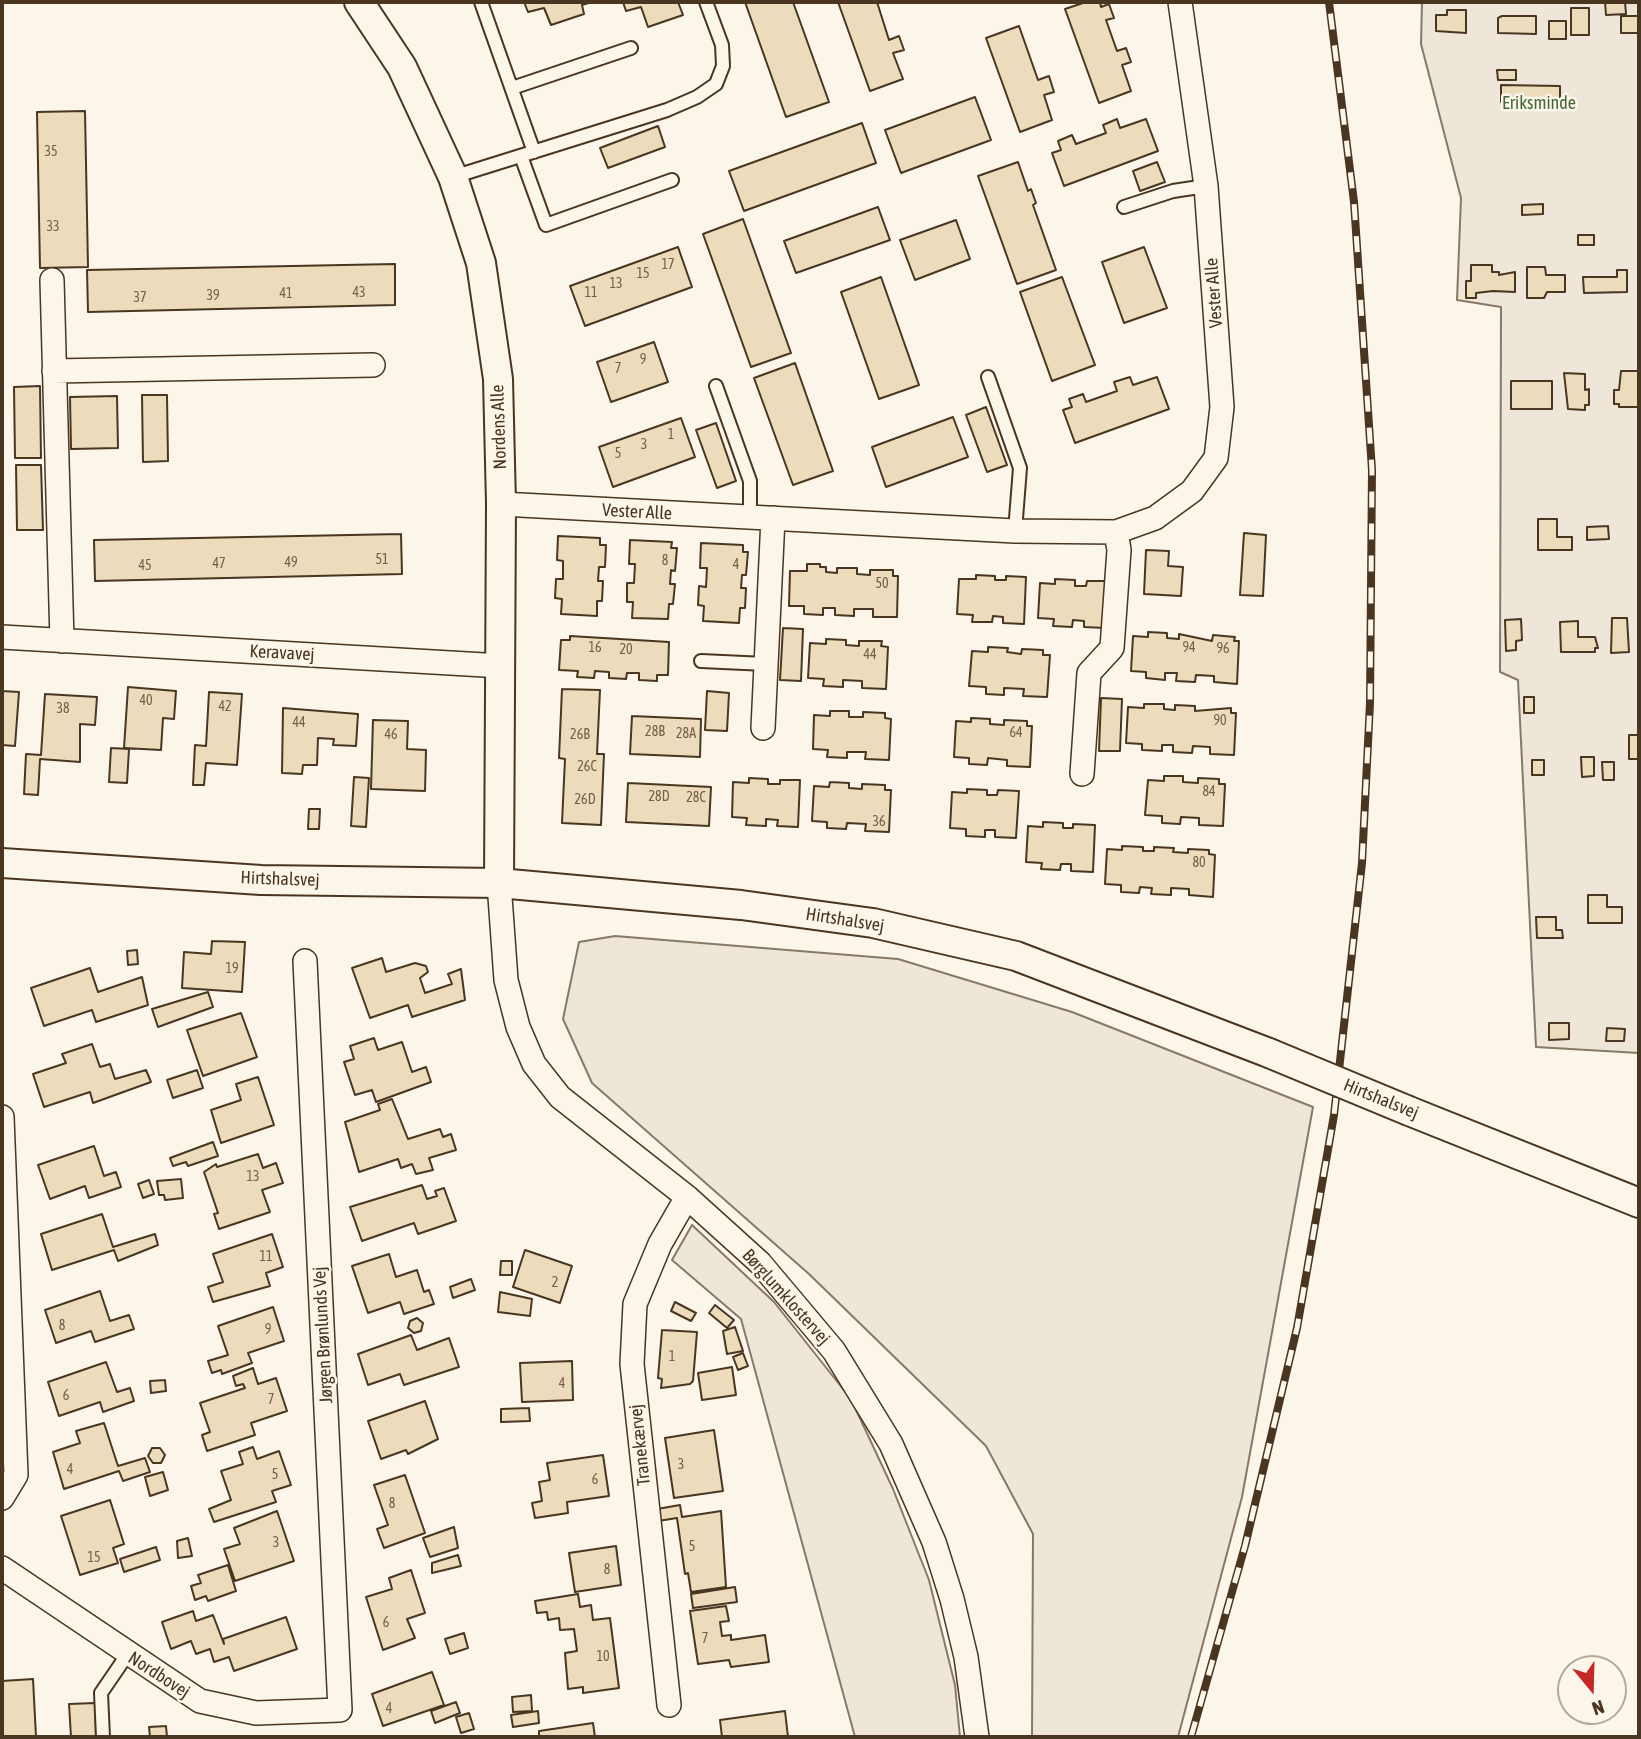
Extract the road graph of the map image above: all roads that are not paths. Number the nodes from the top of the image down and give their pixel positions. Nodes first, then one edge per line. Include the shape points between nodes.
1 (359, 2) edge
2 (481, 2) edge
3 (706, 2) edge
4 (1180, 2) edge
5 (631, 48) dead end
6 (512, 88) junction
7 (527, 154) junction
8 (453, 177) junction
9 (672, 180) dead end
10 (1206, 186) junction
11 (1124, 207) dead end
12 (52, 280) dead end
13 (373, 365) dead end
14 (54, 372) junction
15 (988, 377) dead end
16 (716, 386) dead end
17 (501, 504) junction
18 (750, 517) junction
19 (774, 519) junction
20 (1015, 531) junction
21 (1116, 533) junction
22 (2, 637) edge
23 (62, 640) junction
24 (701, 661) dead end
25 (766, 664) junction
26 (502, 666) junction
27 (763, 728) dead end
28 (1082, 774) dead end
29 (2, 863) edge
30 (499, 883) junction
31 (305, 961) dead end
32 (2, 1117) edge
33 (687, 1197) junction
34 (1639, 1203) edge
35 (2, 1498) edge
36 (2, 1568) edge
37 (128, 1654) junction
38 (669, 1705) dead end
39 (340, 1710) joint
40 (103, 1737) edge
41 (977, 1737) edge

1 - 8 street, Nordens Alle via 402,67
2 - 6 lane
3 - 7 lane via 722,45 723,66 716,84 667,110
4 - 10 street, Vester Alle
5 - 6 lane
6 - 7 lane
7 - 8 lane
7 - 9 lane via 546,225
8 - 17 street, Nordens Alle via 483,274 498,379
10 - 11 lane via 1172,191
10 - 21 street, Vester Alle via 1222,407 1216,458 1192,491 1155,518
12 - 14 street
13 - 14 street
14 - 23 street
15 - 20 lane via 1020,468
16 - 18 lane via 750,481
17 - 18 street, Vester Alle
17 - 26 street, Nordens Alle
18 - 19 street, Vester Alle
19 - 20 street, Vester Alle
19 - 25 street
20 - 21 street, Vester Alle
21 - 28 street via 1119,550 1112,648 1089,673
22 - 23 street, Keravavej
23 - 26 street, Keravavej
24 - 25 lane
25 - 27 street
26 - 30 street, Nordens Alle
29 - 30 street, Hirtshalsvej via 261,880
30 - 33 street, Børglumklostervej via 506,980 518,1027 534,1063 560,1097
30 - 34 street, Hirtshalsvej, bridge via 741,905 873,923 1016,956
31 - 39 street, Jørgen Brønlunds Vej
32 - 35 street via 16,1475
33 - 38 street, Tranekærvej via 660,1244 635,1304 632,1364
33 - 41 street, Børglumklostervej via 794,1300 834,1351 891,1444 934,1542 952,1599
36 - 37 street, Nordbovej
37 - 39 street, Nordbovej via 200,1701 256,1713
37 - 40 lane via 101,1693

